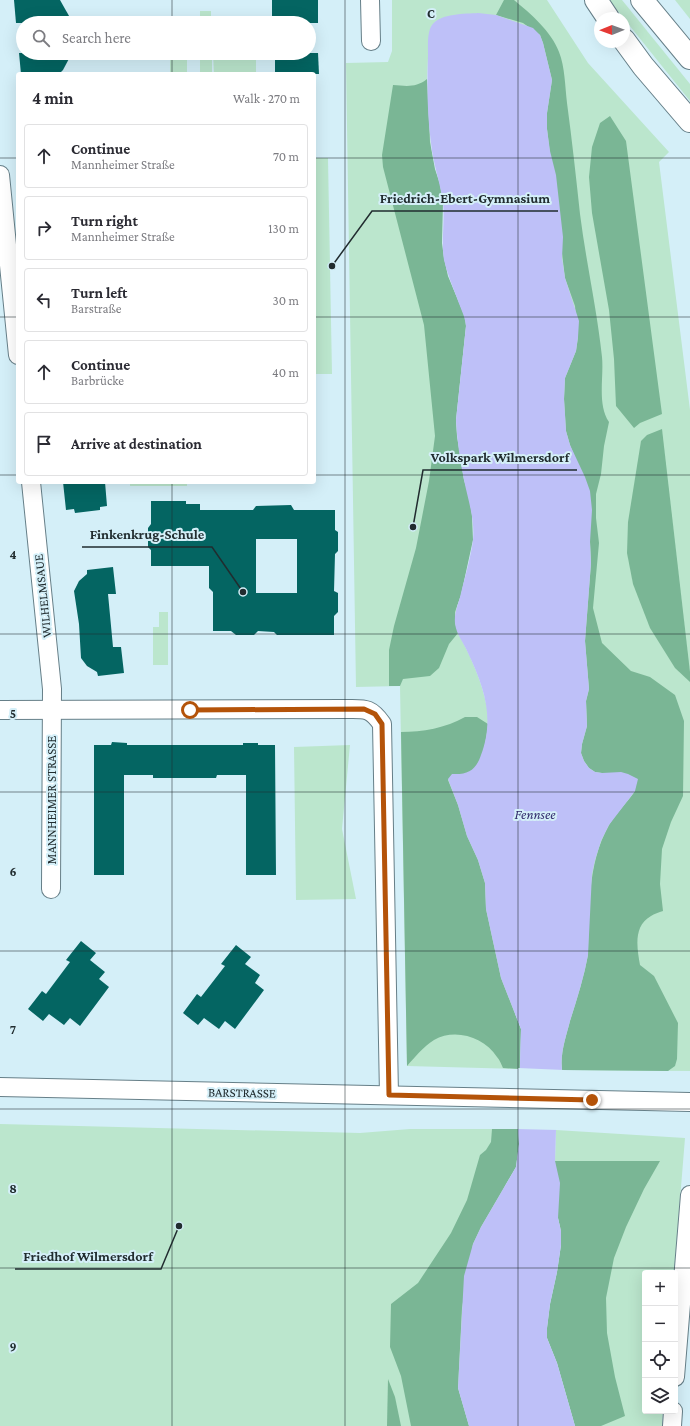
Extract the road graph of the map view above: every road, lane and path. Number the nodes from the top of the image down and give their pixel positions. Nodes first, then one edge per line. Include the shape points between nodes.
1 (370, 0) edge
2 (596, 0) edge
3 (642, 0) edge
4 (604, 12) edge
5 (371, 41) dead end
6 (630, 48) edge
7 (690, 58) edge
8 (690, 121) edge
9 (0, 175) edge
10 (16, 335) edge
11 (31, 484) edge
12 (0, 710) edge
13 (52, 710) junction
14 (51, 889) dead end
15 (0, 1086) edge
16 (389, 1095) junction
17 (690, 1102) edge
18 (690, 1194) edge
19 (683, 1356) edge
20 (678, 1369) edge
21 (673, 1414) edge
22 (672, 1426) edge

1 - 5 street
2 - 4 main road
3 - 7 main road
6 - 8 main road
9 - 10 street
11 - 13 street, WILHELMSAUE
12 - 13 street
13 - 14 street, MANNHEIMER STRASSE
13 - 16 street via 364,709 375,714 382,724
15 - 16 street, BARSTRASSE
16 - 17 street, BARSTRASSE
18 - 19 street
19 - 20 street
21 - 22 street

